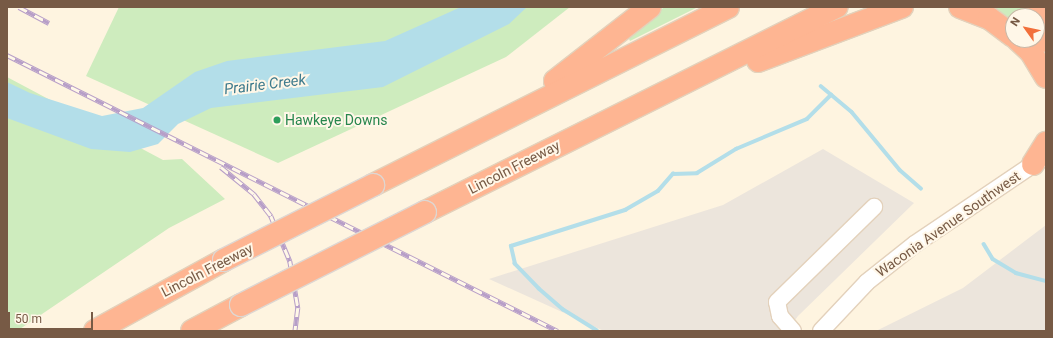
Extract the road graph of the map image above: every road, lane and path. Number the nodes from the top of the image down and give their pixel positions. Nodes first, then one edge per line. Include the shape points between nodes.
1 (650, 7) edge
2 (728, 7) edge
3 (837, 7) edge
4 (902, 7) edge
5 (960, 7) edge
6 (1037, 7) edge
7 (1005, 30) edge
8 (1046, 41) edge
9 (1024, 48) edge
10 (1045, 75) edge
11 (617, 114) junction
12 (504, 117) junction
13 (1046, 143) edge
14 (1040, 160) edge
15 (874, 207) dead end
16 (94, 331) edge
17 (192, 331) edge
18 (793, 331) edge
19 (821, 331) edge

1 - 12 highway via 626,29
2 - 12 highway, Lincoln Freeway
3 - 11 highway, Lincoln Freeway
4 - 11 highway via 820,36 648,108
5 - 7 highway via 989,18
6 - 8 highway
9 - 10 highway
11 - 17 highway, Lincoln Freeway, bridge
12 - 16 highway, Lincoln Freeway, bridge via 224,260
13 - 14 highway
14 - 19 street, Waconia Avenue Southwest via 915,244 867,282
15 - 18 street via 778,302 780,316

